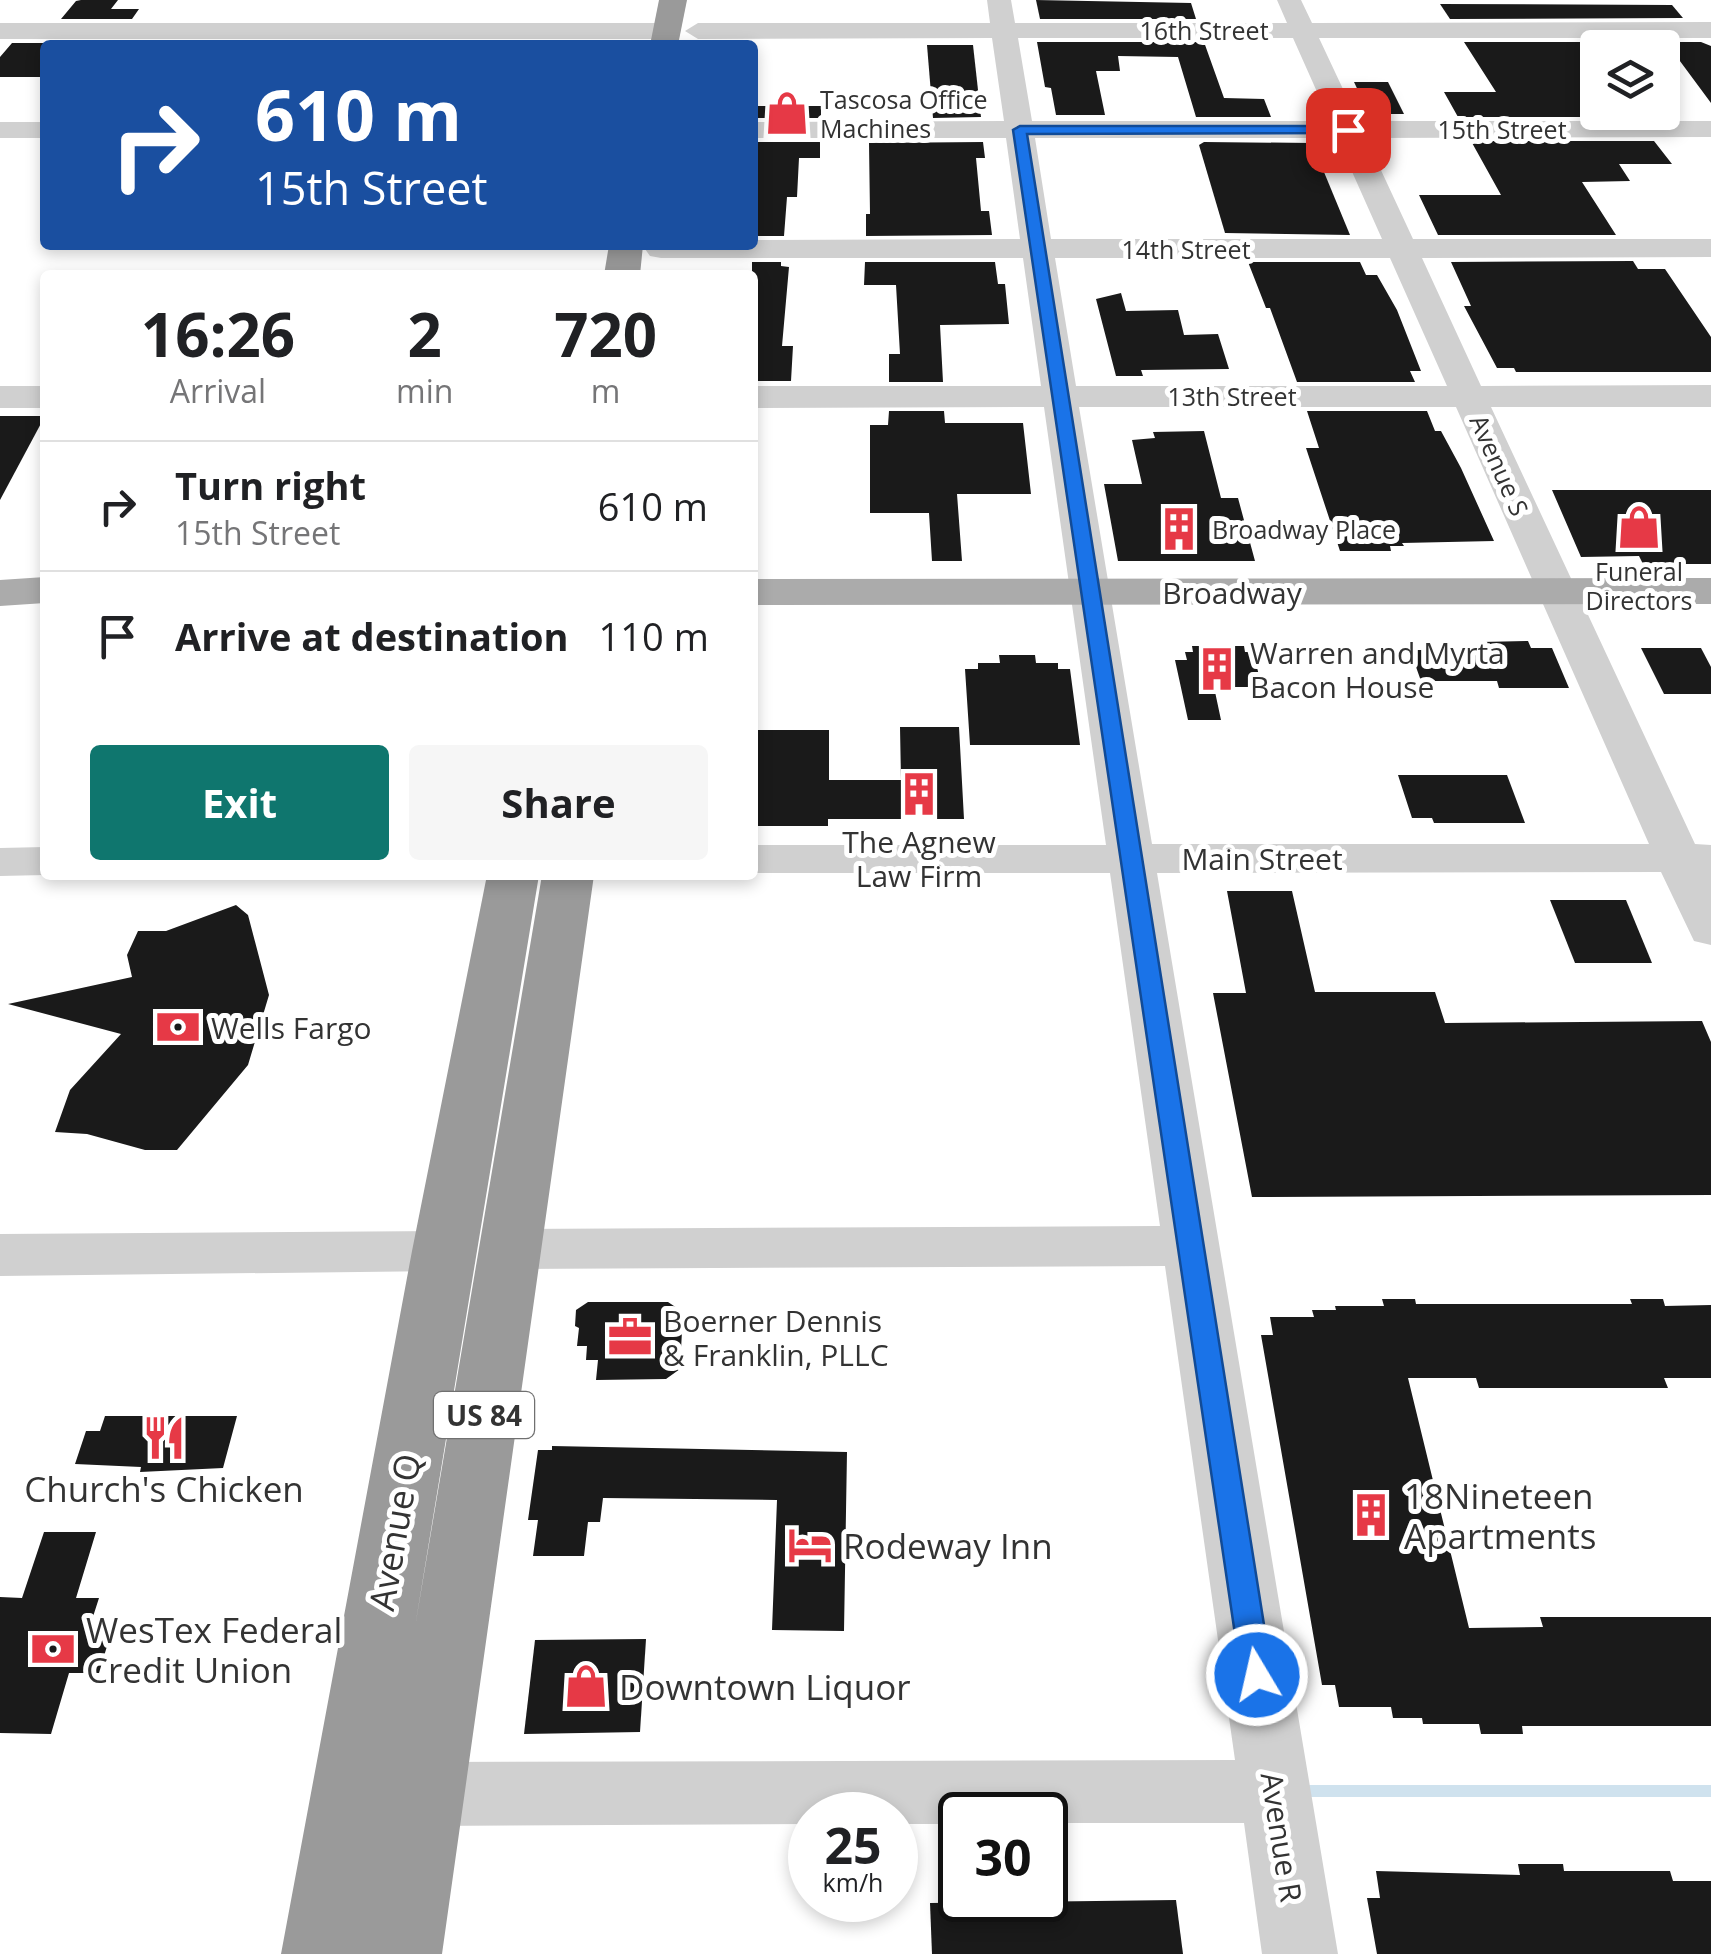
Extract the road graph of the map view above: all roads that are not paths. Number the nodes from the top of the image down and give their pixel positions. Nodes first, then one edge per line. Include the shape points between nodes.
1 (673, 0) edge
2 (702, 0) edge
3 (1001, 15) edge
4 (1296, 15) edge
5 (2, 19) edge
6 (1711, 30) edge
7 (666, 38) edge
8 (697, 38) edge
9 (1711, 129) edge
10 (0, 130) edge
11 (40, 130) edge
12 (758, 130) edge
13 (1020, 130) junction
14 (1348, 130) junction
15 (1711, 248) edge
16 (1038, 249) junction
17 (1402, 249) junction
18 (661, 256) edge
19 (758, 396) edge
20 (1060, 396) junction
21 (1469, 396) junction
22 (1711, 396) edge
23 (0, 397) edge
24 (40, 397) edge
25 (1711, 591) edge
26 (758, 592) edge
27 (1092, 592) junction
28 (1558, 592) junction
29 (1132, 858) junction
30 (1694, 858) edge
31 (758, 859) edge
32 (40, 861) edge
33 (0, 862) edge
34 (512, 880) edge
35 (567, 880) edge
36 (1711, 930) edge
37 (1192, 1246) junction
38 (476, 1250) junction
39 (0, 1255) edge
40 (1274, 1792) junction
41 (425, 1794) junction
42 (322, 1954) edge
43 (401, 1954) edge
44 (1300, 1954) edge

1 - 7 highway
2 - 8 highway
3 - 4 street, 16th Street
3 - 8 street, 16th Street
3 - 13 street, Avenue R
4 - 6 street, 16th Street
4 - 14 street, Avenue S
5 - 7 street
9 - 14 street, 15th Street
10 - 11 street
12 - 13 street, 15th Street
13 - 14 street, 15th Street
13 - 16 street, Avenue R
14 - 17 street, Avenue S
15 - 17 street, 14th Street
16 - 17 street, 14th Street
16 - 18 street, 14th Street
16 - 20 street, Avenue R
17 - 21 street, Avenue S
19 - 20 street, 13th Street
20 - 21 street, 13th Street
20 - 27 street, Avenue R
21 - 22 street, 13th Street
21 - 28 street, Avenue S
23 - 24 street
25 - 28 main road, Broadway
26 - 27 main road, Broadway
27 - 28 main road, Broadway
27 - 29 street, Avenue R
28 - 30 street, Avenue S
29 - 30 street, Main Street
29 - 31 street, Main Street
29 - 37 street, Avenue R
30 - 36 street, Avenue S
32 - 33 street
34 - 38 highway via 472,1091 500,1109 487,1216 493,1240
35 - 38 highway, Avenue Q / US 84
37 - 38 street
37 - 40 street, Avenue R
38 - 39 street
38 - 41 highway, Avenue Q / US 84 via 475,1472
38 - 42 highway, Avenue Q / US 84
40 - 41 street
40 - 44 street, Avenue R
41 - 43 highway, Avenue Q / US 84

